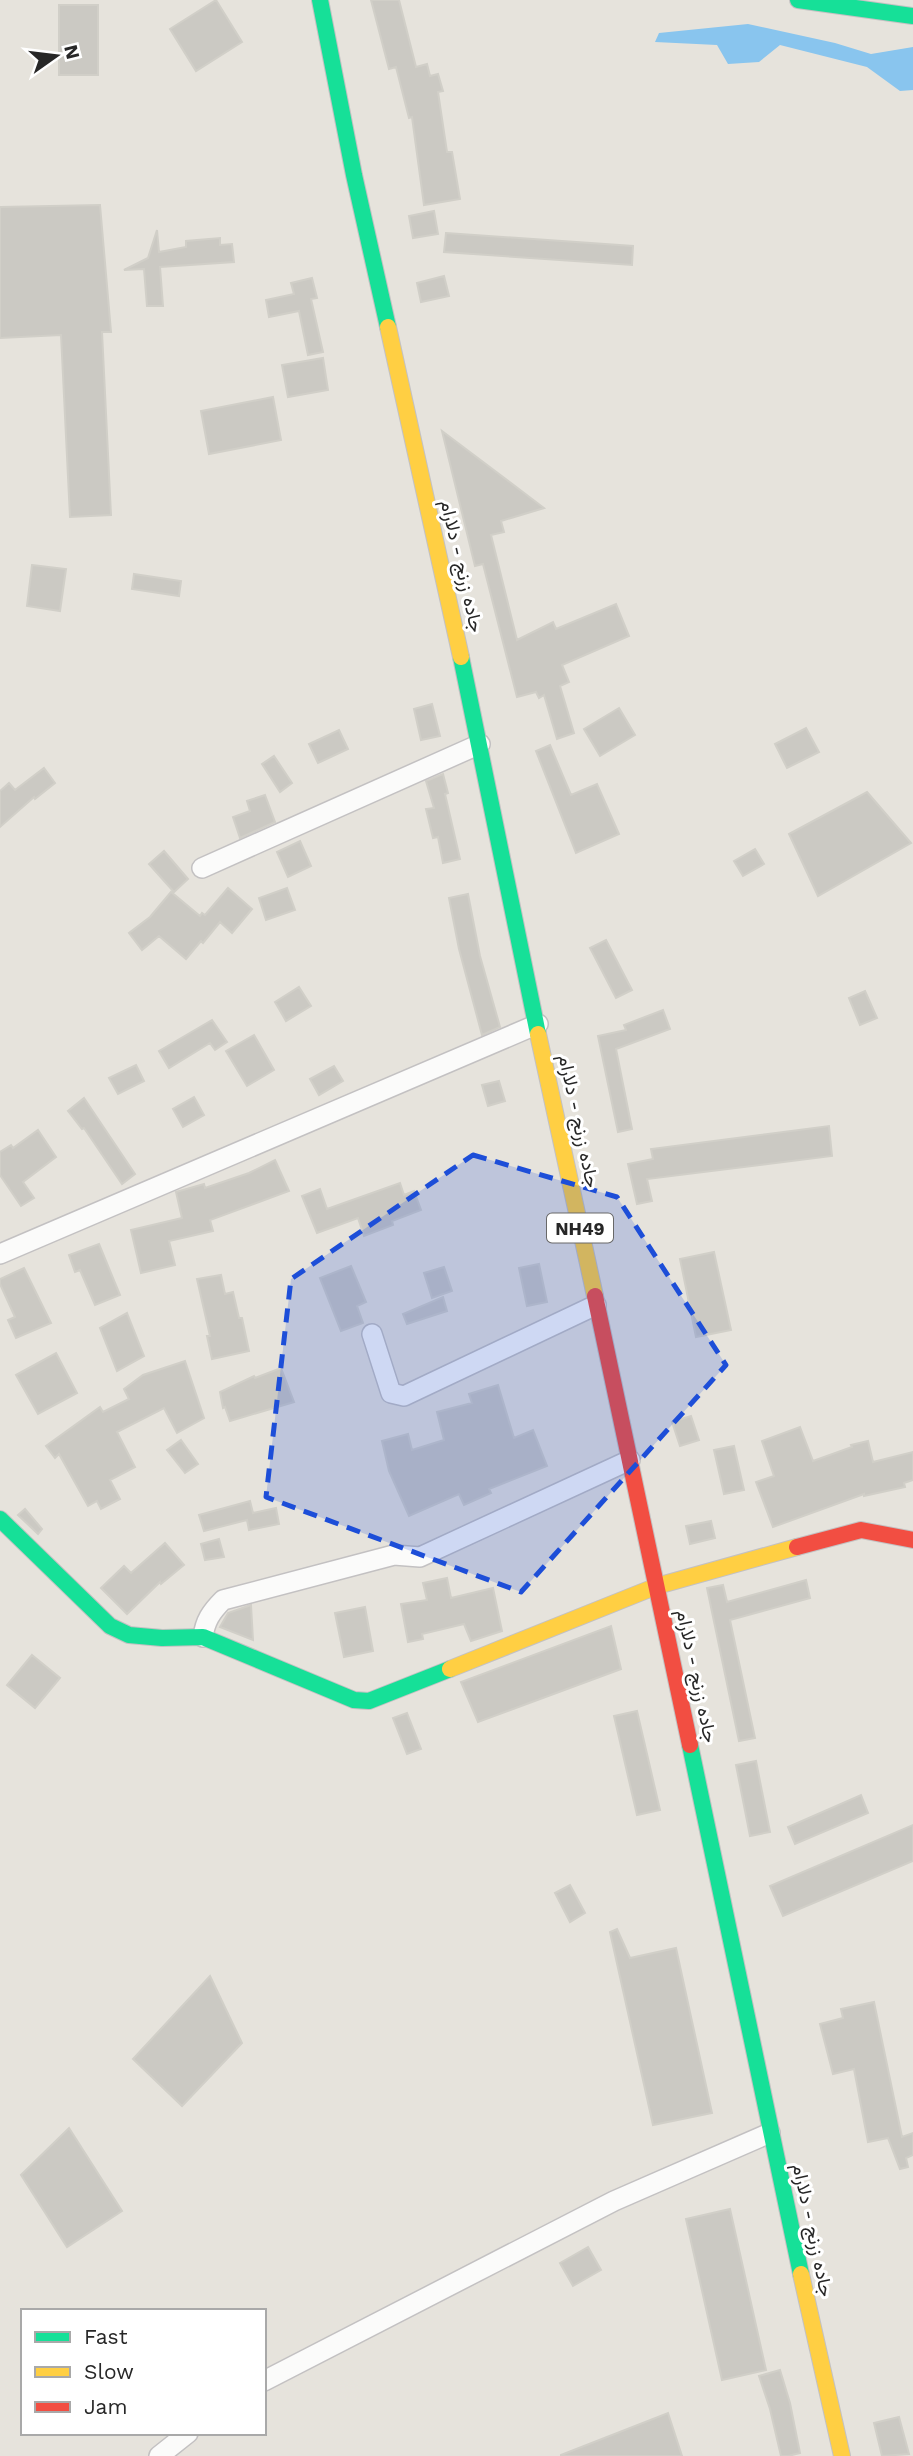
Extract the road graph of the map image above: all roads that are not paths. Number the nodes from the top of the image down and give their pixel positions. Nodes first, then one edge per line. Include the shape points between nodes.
1 (320, 0) edge
2 (798, 0) edge
3 (913, 16) edge
4 (480, 744) junction
5 (202, 868) dead end
6 (538, 1024) junction
7 (0, 1254) edge
8 (596, 1304) junction
9 (372, 1334) dead end
10 (630, 1460) junction
11 (0, 1520) edge
12 (913, 1541) edge
13 (657, 1586) junction
14 (203, 1637) junction
15 (770, 2133) junction
16 (266, 2380) edge
17 (185, 2435) edge
18 (159, 2456) edge
19 (842, 2456) edge

1 - 4 main road, جاده زرنج - دلارام / NH49
2 - 3 main road
4 - 5 street
4 - 6 main road, جاده زرنج - دلارام / NH49
6 - 7 street
6 - 8 main road, جاده زرنج - دلارام / NH49
8 - 9 street via 404,1396 391,1393
8 - 10 main road, جاده زرنج - دلارام / NH49
10 - 13 main road, جاده زرنج - دلارام / NH49
10 - 14 street via 420,1557 394,1555 223,1600 205,1622
11 - 14 main road via 110,1626 129,1635
12 - 13 main road via 861,1530
13 - 14 main road via 369,1701 354,1700
13 - 15 main road, جاده زرنج - دلارام / NH49
15 - 16 street via 614,2201
15 - 19 main road, جاده زرنج - دلارام / NH49
17 - 18 street

